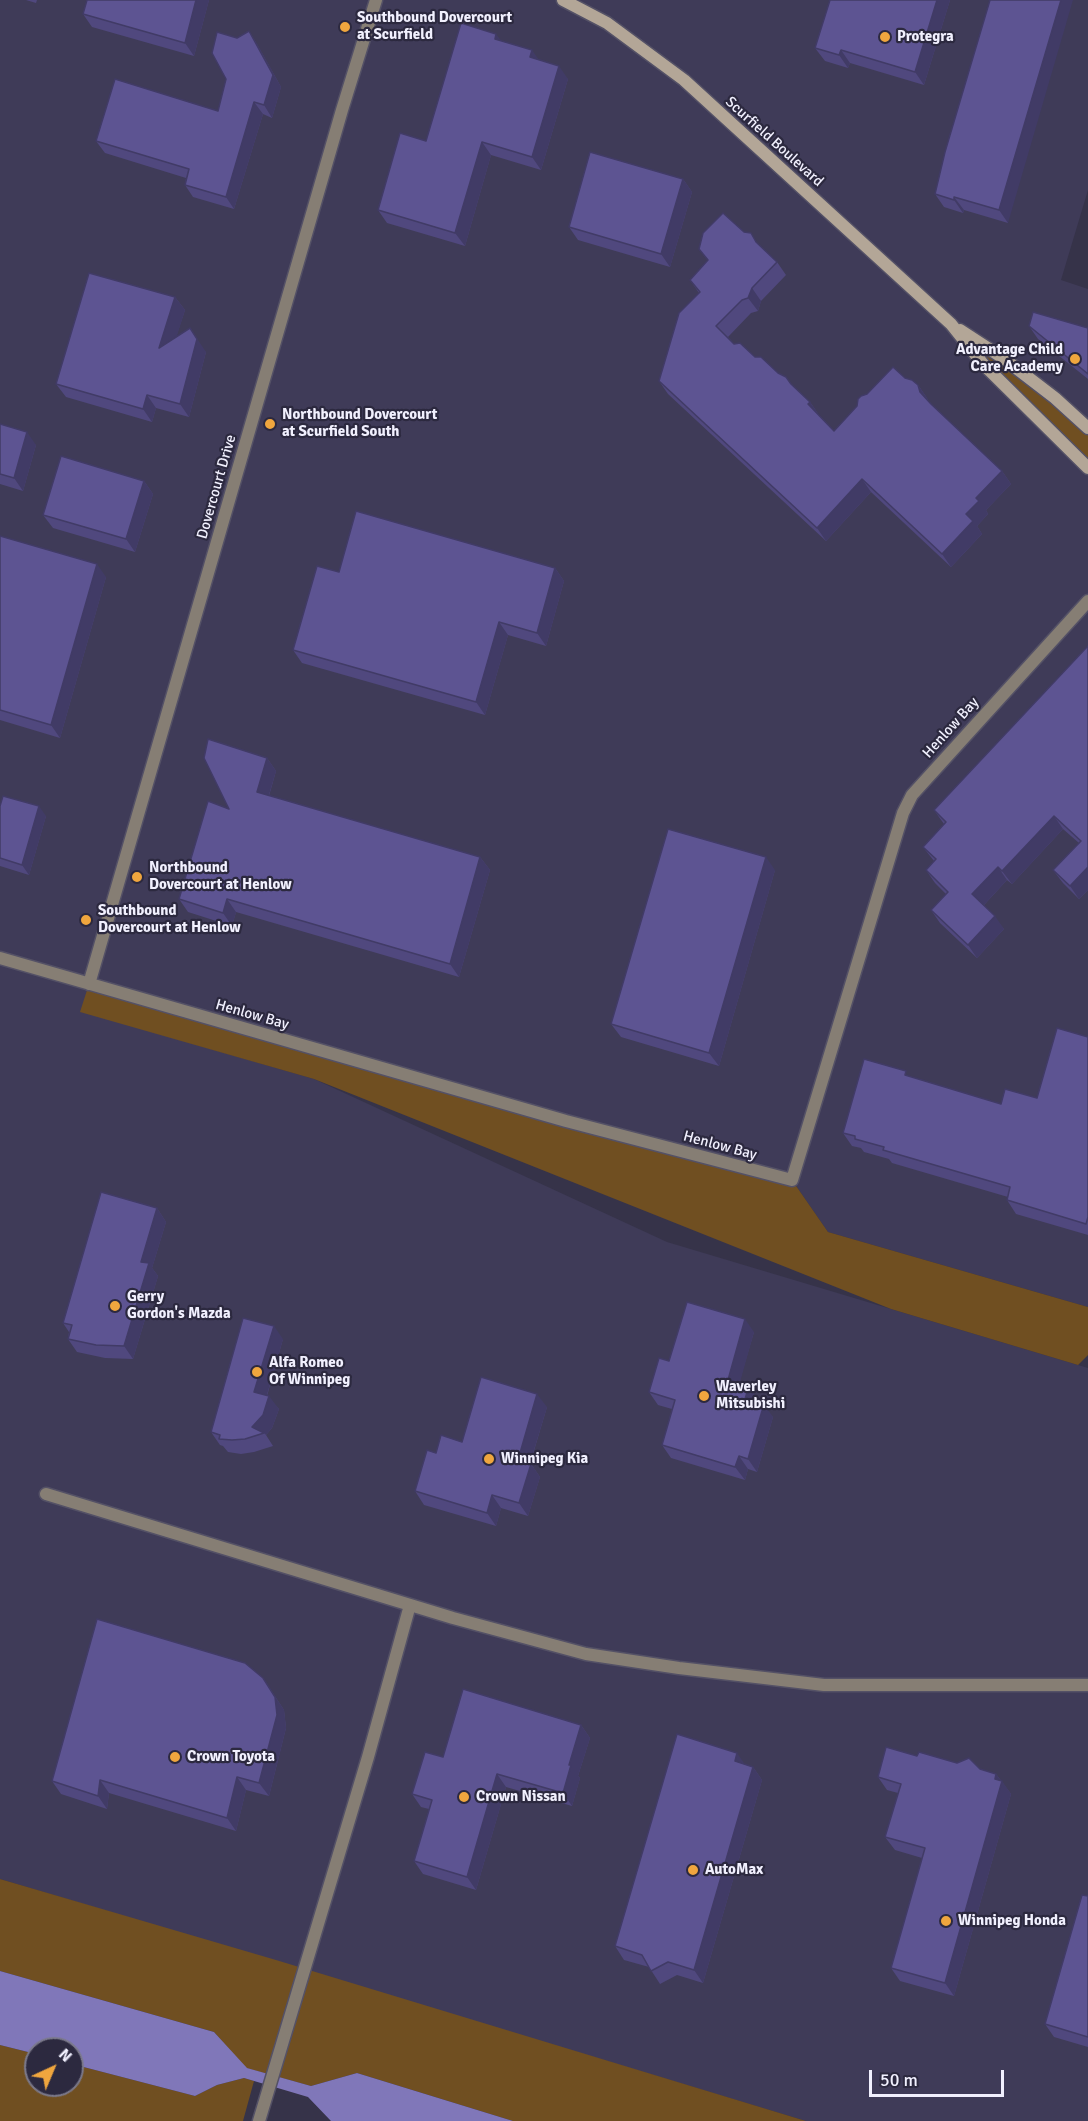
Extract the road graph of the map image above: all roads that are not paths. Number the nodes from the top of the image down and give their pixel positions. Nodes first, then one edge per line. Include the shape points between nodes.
1 (376, 0) edge
2 (563, 0) edge
3 (951, 324) junction
4 (1088, 428) edge
5 (1088, 468) edge
6 (1088, 601) edge
7 (0, 958) edge
8 (89, 984) junction
9 (46, 1494) dead end
10 (410, 1605) junction
11 (1088, 1686) edge
12 (258, 2121) edge

1 - 8 street, Dovercourt Drive
2 - 3 street, Scurfield Boulevard via 607,23 684,80
3 - 4 street, Scurfield Boulevard via 1003,358
3 - 5 street, Scurfield Boulevard via 982,364
6 - 8 street, Henlow Bay via 925,779 907,804 792,1180 566,1121
7 - 8 street, Henlow Bay
9 - 10 street
10 - 11 street via 586,1654 690,1670 824,1685
10 - 12 street

